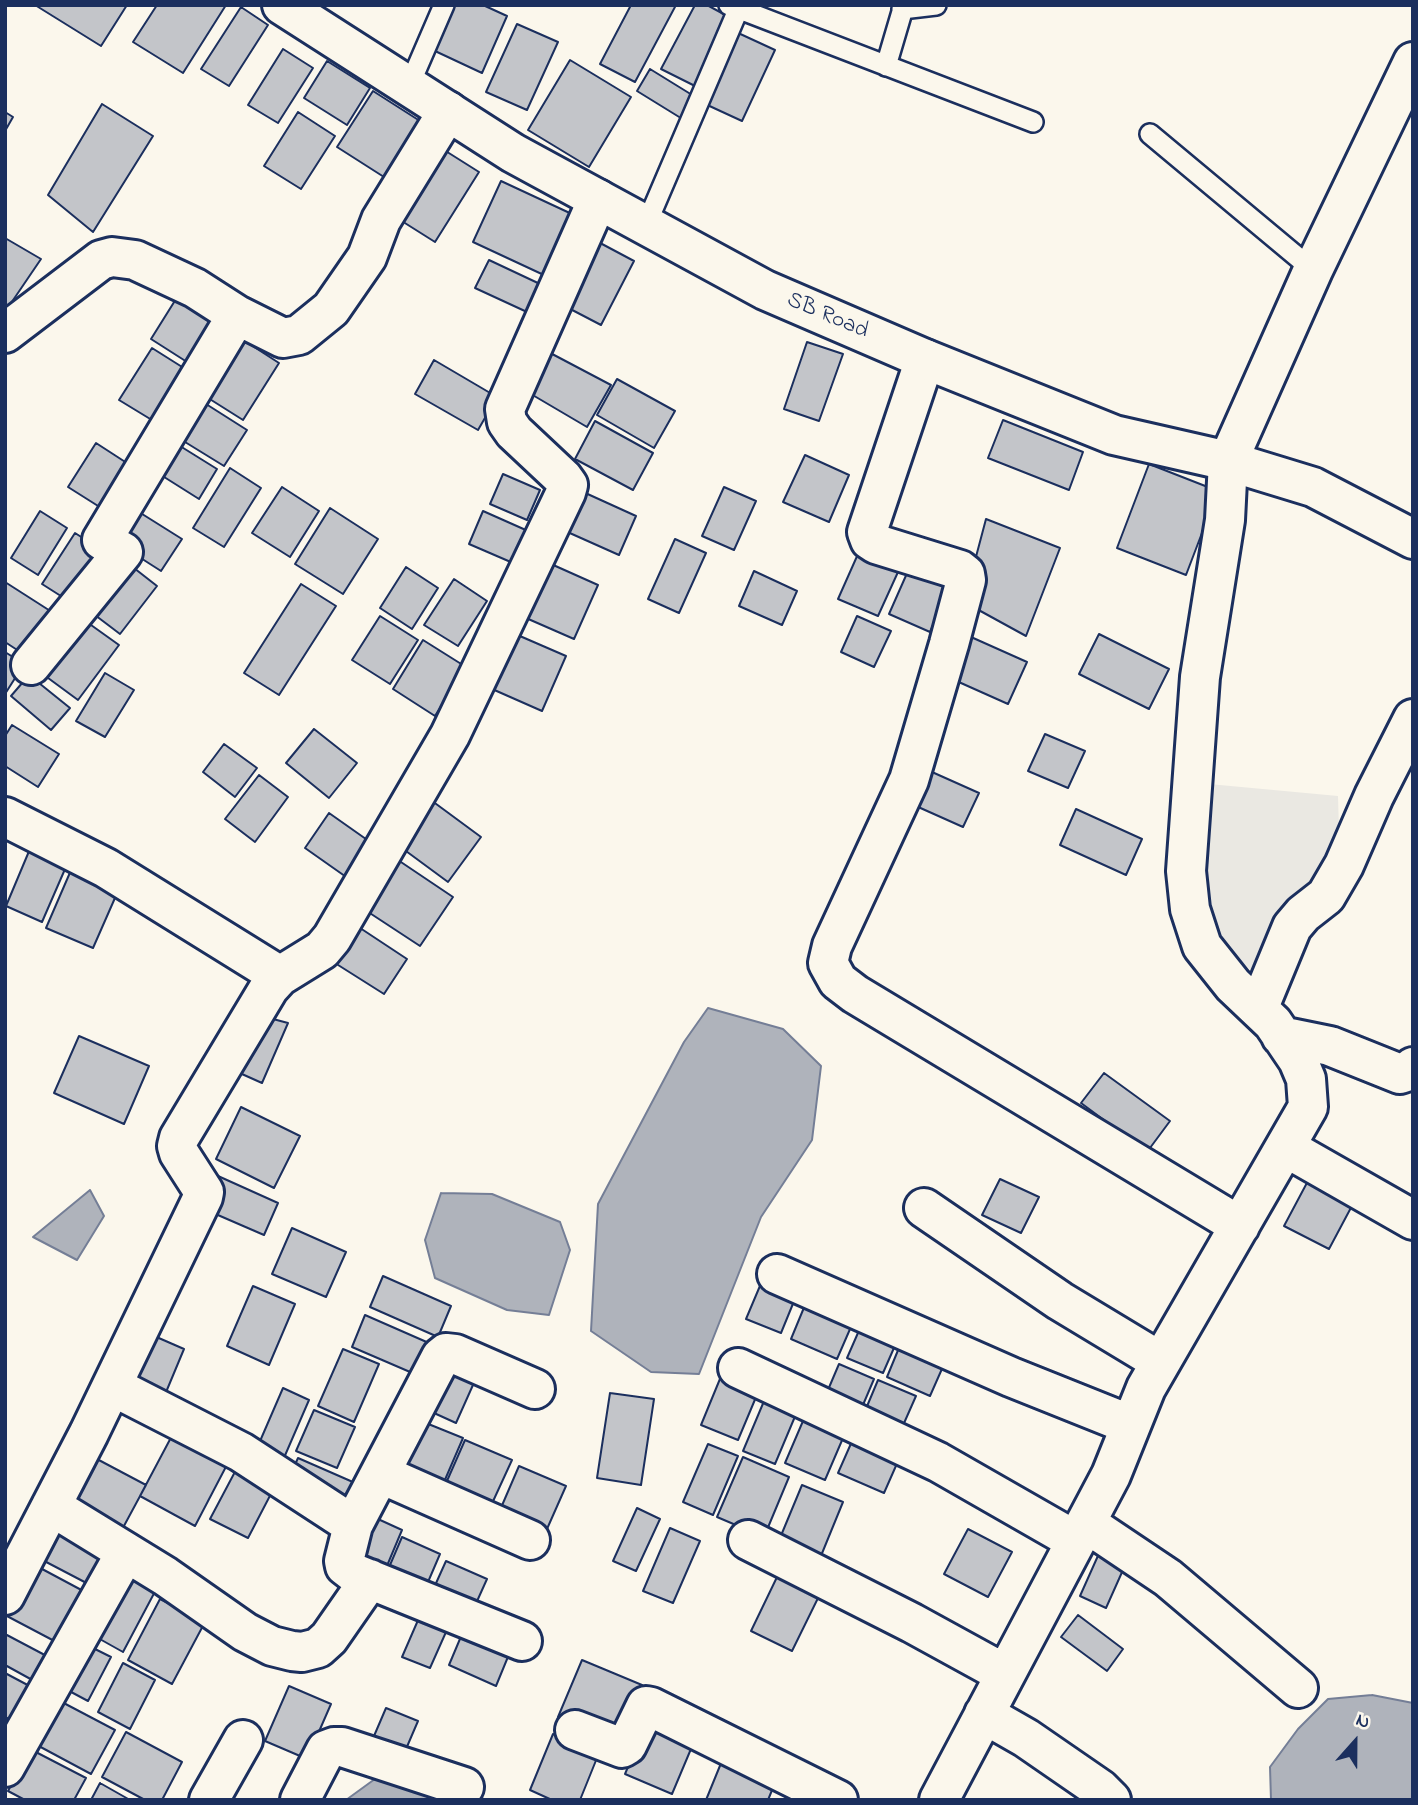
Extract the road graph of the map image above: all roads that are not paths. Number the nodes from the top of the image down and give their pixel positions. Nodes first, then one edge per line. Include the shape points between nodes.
1 (282, 5) edge
2 (444, 5) edge
3 (936, 5) edge
4 (903, 7) edge
5 (733, 8) edge
6 (762, 11) edge
7 (1413, 62) edge
8 (886, 66) junction
9 (409, 86) junction
10 (448, 111) junction
11 (1033, 122) dead end
12 (1150, 134) dead end
13 (598, 199) junction
14 (646, 225) junction
15 (1313, 270) junction
16 (237, 315) junction
17 (5, 333) edge
18 (925, 359) junction
19 (1228, 461) junction
20 (1413, 539) edge
21 (32, 665) dead end
22 (1413, 719) edge
23 (5, 817) edge
24 (280, 976) junction
25 (1270, 1021) junction
26 (1413, 1067) edge
27 (1284, 1147) junction
28 (924, 1208) dead end
29 (1413, 1220) edge
30 (1240, 1226) junction
31 (777, 1274) dead end
32 (1161, 1362) junction
33 (738, 1368) dead end
34 (112, 1386) junction
35 (535, 1389) dead end
36 (1131, 1425) junction
37 (381, 1474) junction
38 (51, 1506) junction
39 (353, 1525) junction
40 (1081, 1532) junction
41 (530, 1540) dead end
42 (748, 1540) dead end
43 (126, 1552) junction
44 (370, 1579) junction
45 (5, 1595) edge
46 (522, 1642) dead end
47 (1005, 1674) junction
48 (1298, 1688) dead end
49 (984, 1714) junction
50 (575, 1730) dead end
51 (243, 1740) dead end
52 (5, 1767) edge
53 (464, 1787) dead end
54 (209, 1800) edge
55 (300, 1800) edge
56 (838, 1800) edge
57 (939, 1800) edge
58 (1111, 1800) edge

1 - 9 street, SB Road
2 - 9 lane
3 - 4 lane
4 - 8 lane
5 - 6 lane
5 - 14 lane
6 - 8 lane
7 - 15 street
8 - 11 lane
9 - 10 street, SB Road
10 - 13 street, SB Road
10 - 16 street via 387,210 367,257 331,309 299,335 283,338
12 - 15 lane
13 - 14 street, SB Road
13 - 24 street via 505,409 514,432 563,478 566,492 450,735 332,938 322,950
14 - 18 street, SB Road via 765,290
15 - 19 street
16 - 17 street via 195,288 135,260 112,257 101,260
16 - 21 street via 102,540 122,552
18 - 19 street, SB Road via 1114,435
18 - 30 street via 867,532 876,544 960,570 966,580 909,780 828,963 838,982 855,994
19 - 20 street, SB Road via 1313,487
19 - 25 street via 1225,520 1200,677 1186,871 1190,909 1202,946
22 - 25 street via 1326,896 1292,927
23 - 24 street via 106,868
24 - 34 street via 179,1138 179,1153 203,1197
25 - 26 street via 1400,1074
25 - 27 street via 1306,1079 1308,1107
27 - 29 street
27 - 30 street
28 - 32 street
30 - 32 street
31 - 36 street
32 - 36 street
33 - 40 street
34 - 38 street
34 - 39 street via 240,1452
35 - 37 street via 446,1353
36 - 40 street
37 - 39 street
37 - 41 street
38 - 43 street
38 - 45 street
39 - 44 street via 345,1566
40 - 47 street
40 - 48 street via 1168,1578
42 - 47 street
43 - 44 street via 245,1632 272,1646 302,1653 329,1638
43 - 52 street
44 - 46 street
47 - 49 street
49 - 57 street
49 - 58 street via 1026,1738
50 - 56 street via 622,1748 646,1706 651,1706
51 - 54 street
53 - 55 street via 334,1747 326,1750

